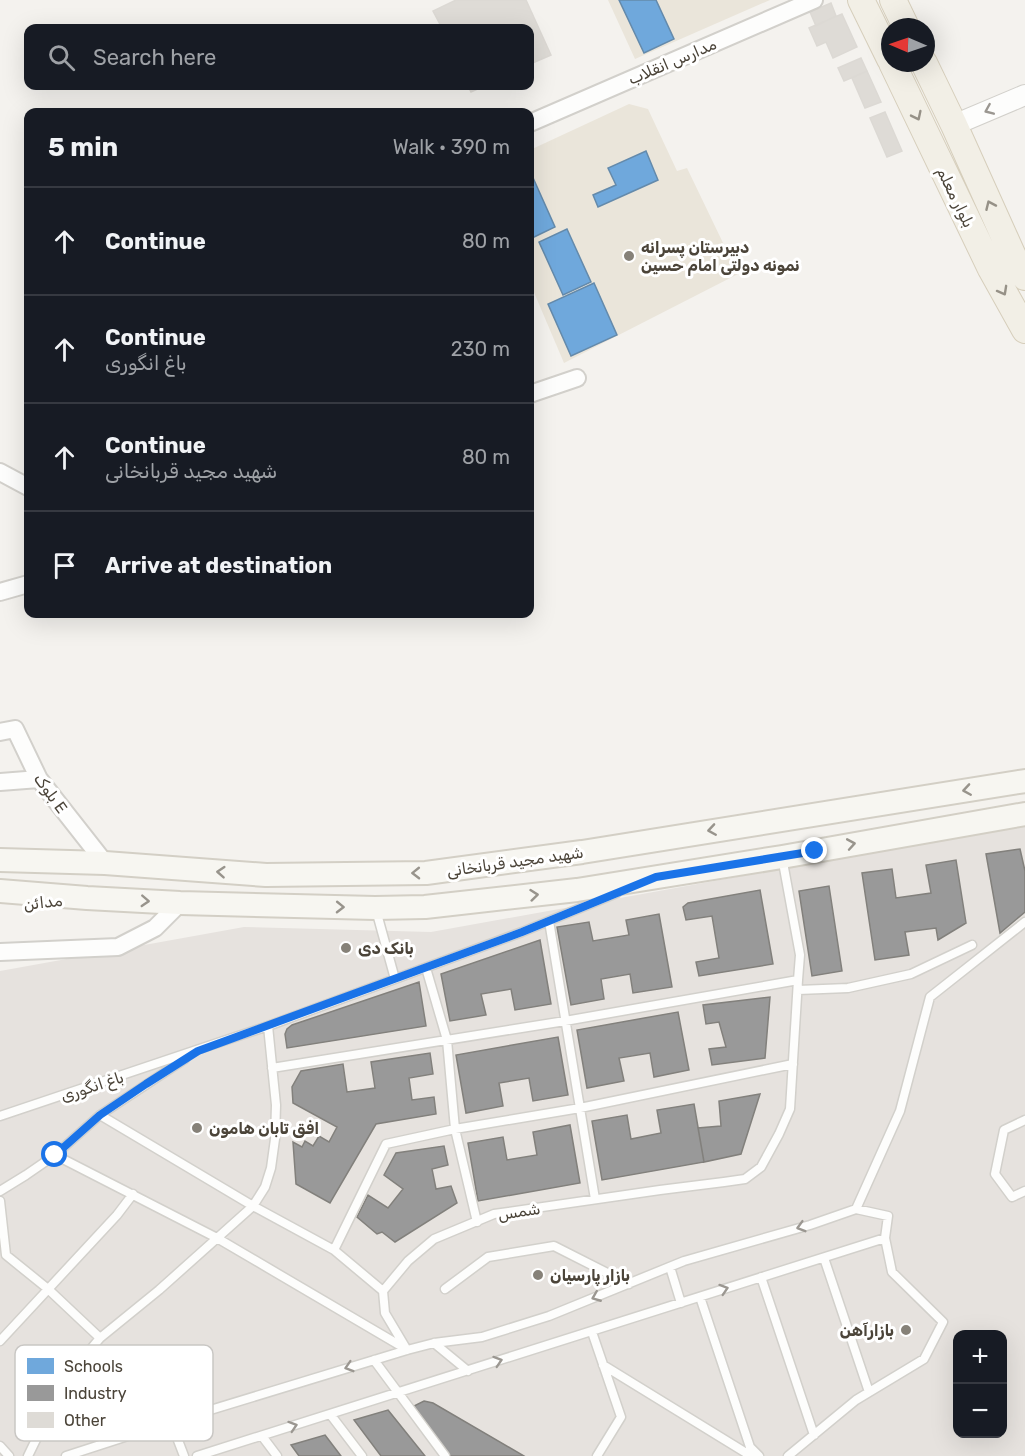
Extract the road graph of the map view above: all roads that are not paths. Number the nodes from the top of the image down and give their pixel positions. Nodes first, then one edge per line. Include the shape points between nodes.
1 (814, 0) edge
2 (861, 0) edge
3 (893, 0) edge
4 (902, 18) edge
5 (881, 41) edge
6 (896, 72) edge
7 (928, 72) edge
8 (1025, 95) edge
9 (534, 121) edge
10 (954, 125) junction
11 (1024, 272) edge
12 (1025, 330) edge
13 (577, 378) dead end
14 (534, 393) edge
15 (0, 472) edge
16 (24, 486) edge
17 (24, 585) edge
18 (0, 592) edge
19 (0, 732) edge
20 (39, 779) junction
21 (1025, 781) edge
22 (0, 782) edge
23 (1025, 814) edge
24 (808, 815) junction
25 (773, 820) junction
26 (742, 825) junction
27 (815, 851) junction
28 (782, 857) junction
29 (0, 860) edge
30 (747, 862) junction
31 (105, 863) junction
32 (656, 877) junction
33 (0, 891) edge
34 (87, 898) junction
35 (180, 903) junction
36 (0, 905) edge
37 (375, 908) junction
38 (549, 921) junction
39 (1025, 922) edge
40 (972, 945) dead end
41 (0, 952) edge
42 (426, 968) junction
43 (395, 979) junction
44 (798, 985) junction
45 (565, 1021) junction
46 (268, 1026) junction
47 (447, 1040) junction
48 (198, 1051) junction
49 (793, 1064) junction
50 (272, 1068) junction
51 (580, 1108) junction
52 (100, 1115) junction
53 (0, 1116) edge
54 (1025, 1120) edge
55 (455, 1130) junction
56 (55, 1155) junction
57 (0, 1191) edge
58 (1025, 1191) edge
59 (133, 1194) junction
60 (595, 1199) junction
61 (0, 1201) edge
62 (253, 1206) junction
63 (856, 1209) junction
64 (477, 1222) junction
65 (218, 1238) junction
66 (885, 1238) junction
67 (334, 1250) junction
68 (3, 1257) edge
69 (824, 1258) junction
70 (670, 1267) junction
71 (762, 1277) junction
72 (629, 1284) junction
73 (48, 1289) junction
74 (445, 1289) dead end
75 (383, 1291) junction
76 (700, 1297) junction
77 (681, 1303) junction
78 (592, 1332) junction
79 (100, 1338) junction
80 (0, 1341) edge
81 (434, 1343) junction
82 (94, 1345) edge
83 (407, 1350) junction
84 (374, 1360) junction
85 (603, 1365) junction
86 (468, 1371) junction
87 (397, 1392) junction
88 (869, 1392) junction
89 (213, 1409) edge
90 (330, 1414) junction
91 (814, 1435) junction
92 (262, 1436) junction
93 (35, 1441) edge
94 (112, 1441) edge
95 (178, 1441) edge
96 (0, 1446) edge
97 (9, 1456) edge
98 (28, 1456) edge
99 (66, 1456) edge
100 (184, 1456) edge
101 (196, 1456) edge
102 (277, 1456) edge
103 (362, 1456) edge
104 (445, 1456) edge
105 (597, 1456) edge
106 (751, 1456) edge
107 (759, 1456) edge
108 (788, 1456) edge

1 - 9 street, مدارس انقلاب
2 - 5 main road, بلوار معلم
3 - 4 main road
6 -> 12 main road, بلوار معلم via 991,269
7 - 10 main road, بلوار معلم
8 -> 10 street
11 -> 10 main road, بلوار معلم via 1013,256
13 - 14 street
15 - 16 street
17 - 18 street
19 - 20 street, بلوک E via 15,729
20 - 22 street
20 - 31 street, بلوک E
21 -> 24 main road, شهید مجید قربانخانی
27 -> 23 main road, شهید مجید قربانخانی
24 - 25 main road, شهید مجید قربانخانی
24 - 27 main road via 803,825
25 - 26 main road, شهید مجید قربانخانی
25 - 28 main road
26 - 30 main road via 754,835 755,848
26 -> 31 main road, شهید مجید قربانخانی via 426,873 266,875
27 - 28 main road, شهید مجید قربانخانی
28 - 30 main road, شهید مجید قربانخانی
28 - 44 lane via 800,955
29 - 31 main road, شهید مجید قربانخانی
30 - 32 main road, شهید مجید قربانخانی
37 -> 32 main road, شهید مجید قربانخانی via 449,905
32 - 38 lane, باغ انگوری
33 - 34 main road
34 -> 35 main road, شهید مجید قربانخانی
34 - 36 main road, مدائن
35 -> 37 main road, شهید مجید قربانخانی
35 - 41 street via 154,928 118,947
37 - 43 lane
38 - 42 lane, باغ انگوری
38 - 45 lane
39 - 63 lane via 930,997 900,1111
40 - 44 lane via 911,974 848,988
42 - 43 lane, باغ انگوری
42 - 47 lane
43 - 46 lane, باغ انگوری
44 - 45 lane
44 - 49 lane
45 - 47 lane
45 - 51 lane
46 - 48 lane, باغ انگوری
46 - 50 lane
47 - 50 lane
47 - 55 lane
48 - 52 lane
48 - 53 lane, باغ انگوری
49 - 51 lane
49 - 60 lane, شمس via 790,1108 761,1167 745,1179
50 - 62 lane via 275,1139 265,1187
51 - 55 lane
51 - 60 lane
52 - 56 lane
52 - 62 lane
54 - 58 lane via 1004,1130 995,1174 1012,1197
55 - 64 lane
55 - 67 lane via 386,1144
56 - 57 lane
56 - 59 lane
59 - 65 lane
59 - 73 lane
60 - 64 lane, شمس via 494,1214
61 - 68 lane
62 - 65 lane
62 - 67 lane
63 - 66 lane via 888,1216
63 -> 70 lane
64 - 75 lane, شمس via 434,1239 408,1261
65 - 79 lane
65 - 83 lane
66 - 69 lane
66 - 88 lane via 892,1272 943,1322 924,1359
67 - 75 lane
68 - 73 lane
69 - 71 lane
69 - 88 lane
70 - 72 lane
70 - 77 lane
76 -> 71 lane
71 - 91 lane
72 - 74 lane via 554,1246 488,1257
72 -> 81 lane via 482,1337
73 - 79 lane
73 - 80 lane
75 - 83 lane via 385,1313
76 - 77 lane
76 - 107 lane via 750,1447
77 - 78 lane
78 - 85 lane
86 -> 78 lane
79 - 82 lane
81 - 83 lane
81 - 86 lane
83 - 84 lane
84 - 87 lane
84 -> 89 lane
85 - 105 lane via 621,1417
85 - 106 lane
86 - 87 lane
87 - 90 lane
87 - 104 lane
88 - 91 lane
92 -> 90 lane
90 - 103 lane
91 - 108 lane
92 - 101 lane
92 - 102 lane
93 - 98 lane
94 - 99 lane
95 - 100 lane
96 - 97 lane

